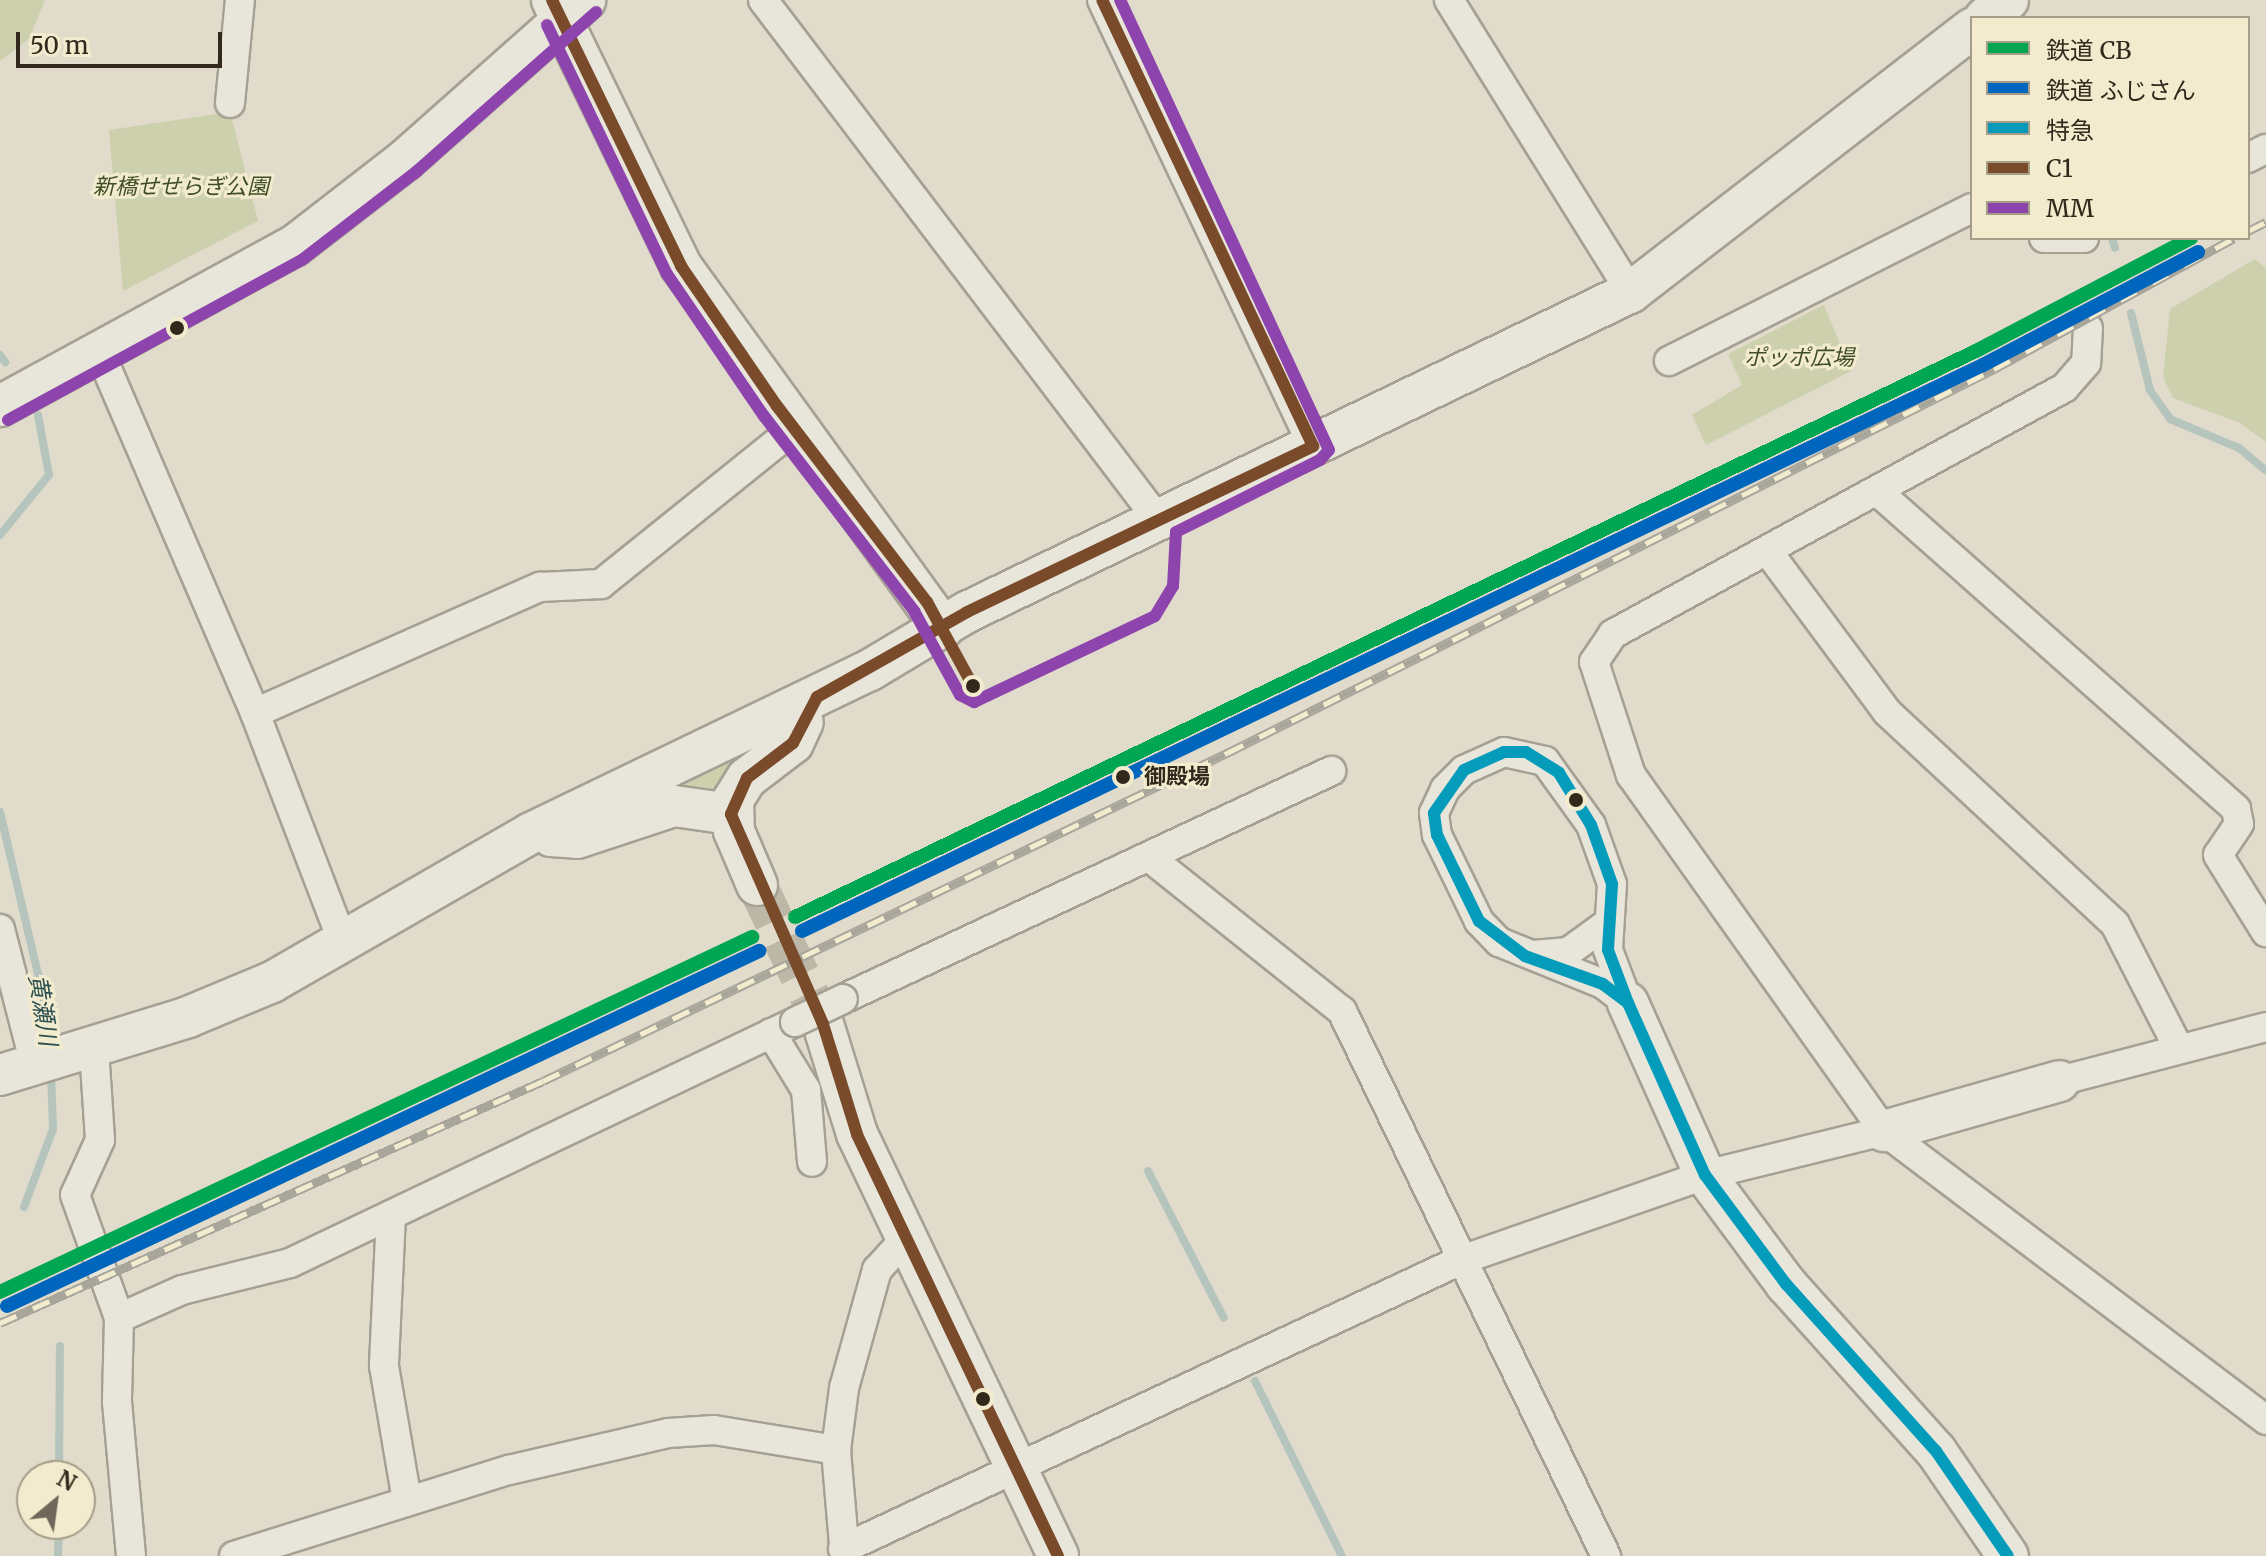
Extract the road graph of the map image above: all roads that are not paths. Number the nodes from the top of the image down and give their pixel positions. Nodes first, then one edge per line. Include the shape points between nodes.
1 (240, 0) edge
2 (763, 0) edge
3 (1102, 0) edge
4 (1449, 0) edge
5 (2008, 0) edge
6 (566, 6) edge
7 (1988, 16) edge
8 (1970, 30) edge
9 (230, 103) dead end
10 (1970, 209) edge
11 (1631, 292) junction
12 (2088, 328) dead end
13 (100, 353) junction
14 (1669, 361) dead end
15 (0, 406) edge
16 (795, 428) junction
17 (1313, 446) junction
18 (1878, 492) junction
19 (1160, 522) junction
20 (1769, 553) junction
21 (943, 628) junction
22 (810, 710) junction
23 (255, 713) junction
24 (1331, 771) dead end
25 (731, 814) junction
26 (531, 833) junction
27 (1149, 857) junction
28 (757, 885) tunnel mouth
29 (1607, 924) junction
30 (0, 929) edge
31 (2266, 932) edge
32 (342, 940) junction
33 (1525, 956) junction
34 (1628, 1003) junction
35 (808, 1020) junction
36 (2266, 1027) edge
37 (2179, 1049) junction
38 (84, 1051) junction
39 (17, 1070) edge
40 (2059, 1081) joint
41 (848, 1103) junction
42 (807, 1112) junction
43 (1884, 1131) junction
44 (812, 1162) dead end
45 (1705, 1175) junction
46 (391, 1215) junction
47 (905, 1239) junction
48 (1461, 1260) junction
49 (119, 1318) junction
50 (2266, 1420) edge
51 (836, 1450) junction
52 (1016, 1471) junction
53 (407, 1501) junction
54 (844, 1552) edge
55 (131, 1556) edge
56 (234, 1556) edge
57 (1058, 1556) edge
58 (1606, 1556) edge
59 (2008, 1556) edge

1 - 9 street
2 - 19 street
3 - 17 street
4 - 11 street
5 - 7 street
6 - 13 street via 405,160 294,246
6 - 16 street via 681,266
8 - 11 street
10 - 14 street
11 - 17 street
12 - 18 street via 2086,363 2064,388
13 - 15 street
13 - 23 street
16 - 21 street
16 - 23 street via 601,584 540,587
17 - 19 street
18 - 20 street
18 - 31 street via 2236,809 2239,824 2218,855
19 - 21 street
20 - 37 street via 1887,712 2115,924
20 - 43 street via 1613,634 1594,662 1631,775
21 - 22 street
22 - 25 street via 793,743 747,778
22 - 26 street
23 - 32 street
24 - 27 street
25 - 26 street via 674,806 577,838
25 - 28 street
26 - 32 street
27 - 35 street
27 - 48 street via 1342,1011
29 - 33 street via 1568,952
29 - 33 street via 1612,884 1591,825 1559,773 1526,752 1504,752 1464,770 1445,789 1434,813 1437,835 1479,921
29 - 34 street via 1608,950
30 - 39 street
32 - 38 street via 272,982
33 - 34 street via 1603,984
34 - 45 street
35 - 41 street
35 - 42 street
35 - 46 street
36 - 37 street
37 - 40 street
38 - 39 street
38 - 49 street via 100,1140 75,1195
40 - 43 street
41 - 42 street
41 - 47 street
42 - 44 street
43 - 45 street
43 - 50 street
45 - 48 street
45 - 59 street via 1786,1284 1936,1451
46 - 49 street via 290,1263 182,1290
46 - 53 street via 384,1366
47 - 51 street via 877,1270 844,1388
47 - 52 street
48 - 52 street
48 - 58 street
49 - 55 street via 117,1402
51 - 53 street via 714,1430 668,1433
51 - 54 street
52 - 54 street
52 - 57 street
53 - 56 street

